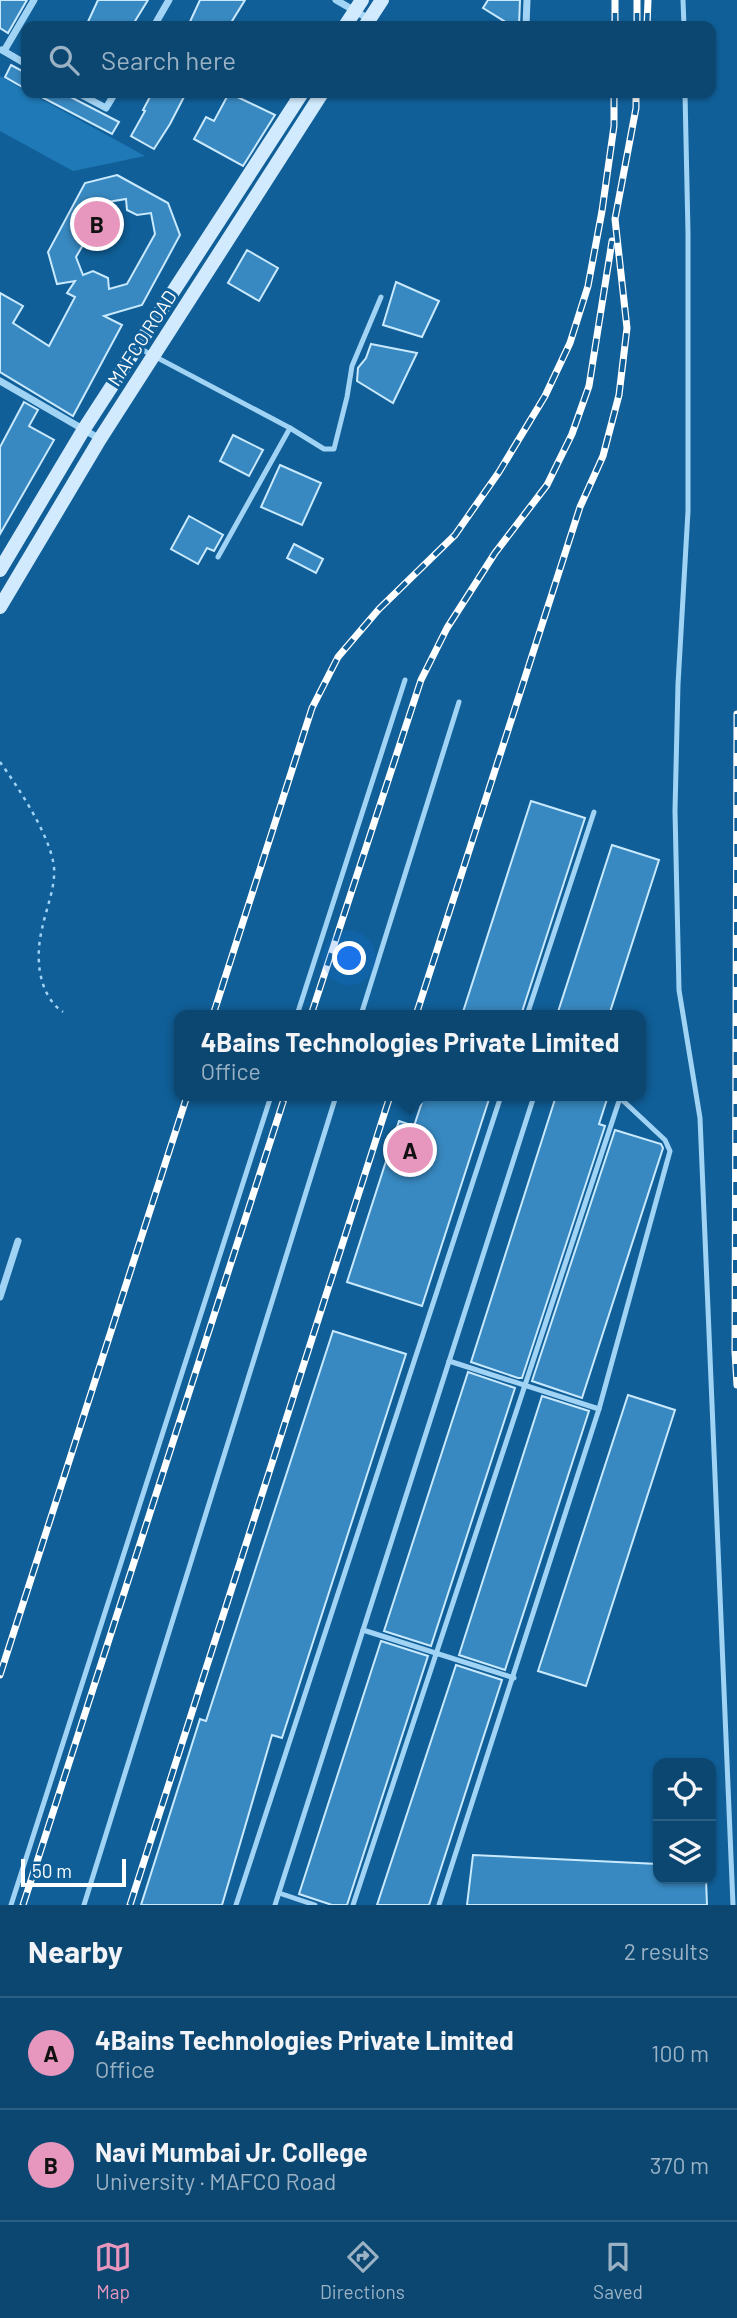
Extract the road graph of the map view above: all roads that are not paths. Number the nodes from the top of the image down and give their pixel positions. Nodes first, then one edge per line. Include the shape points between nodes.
1 (34, 0) edge
2 (169, 0) edge
3 (336, 0) edge
4 (382, 0) edge
5 (527, 0) edge
6 (683, 0) edge
7 (358, 5) edge
8 (157, 21) edge
9 (348, 21) edge
10 (366, 21) edge
11 (368, 21) edge
12 (526, 21) edge
13 (684, 21) edge
14 (2, 50) edge
15 (21, 61) edge
16 (87, 98) edge
17 (112, 98) edge
18 (299, 98) edge
19 (319, 98) edge
20 (685, 98) edge
21 (381, 297) dead end
22 (137, 347) junction
23 (153, 355) junction
24 (0, 381) edge
25 (290, 428) junction
26 (84, 429) junction
27 (100, 439) junction
28 (218, 557) dead end
29 (0, 570) edge
30 (0, 607) edge
31 (405, 680) dead end
32 (459, 702) dead end
33 (594, 812) dead end
34 (299, 1010) edge
35 (363, 1010) edge
36 (529, 1010) edge
37 (269, 1101) edge
38 (334, 1101) edge
39 (499, 1101) edge
40 (532, 1101) edge
41 (618, 1101) edge
42 (623, 1101) edge
43 (18, 1241) dead end
44 (0, 1297) edge
45 (449, 1361) junction
46 (525, 1385) junction
47 (599, 1409) junction
48 (363, 1630) junction
49 (436, 1653) junction
50 (514, 1678) junction
51 (279, 1893) junction
52 (11, 1905) edge
53 (85, 1905) edge
54 (236, 1905) edge
55 (275, 1905) edge
56 (315, 1905) edge
57 (353, 1905) edge
58 (439, 1905) edge
59 (733, 1905) edge

1 - 14 street
2 - 8 street
3 - 7 street
4 - 11 main road
5 - 12 street
6 - 13 lane
7 - 9 main road
7 - 10 street
14 - 15 street
16 - 17 street via 106,108
18 - 22 main road, MAFCO ROAD
19 - 23 main road, MAFCO ROAD
20 - 59 lane via 688,511 675,798 679,990 700,1118
21 - 25 lane via 352,366 334,449 324,449
22 - 23 lane
22 - 26 main road, MAFCO ROAD
23 - 25 lane
23 - 27 main road, MAFCO ROAD
24 - 26 street
25 - 28 lane
26 - 27 street
26 - 29 main road, MAFCO ROAD
27 - 30 main road, MAFCO ROAD
31 - 34 lane
32 - 35 lane
33 - 36 lane
37 - 52 lane
38 - 53 lane
39 - 54 lane
40 - 45 lane
41 - 46 lane
42 - 47 lane via 670,1151
43 - 44 street
45 - 46 lane
45 - 48 lane
46 - 47 lane
46 - 49 lane
47 - 50 lane
48 - 49 lane
48 - 51 lane
49 - 50 lane
49 - 57 lane
50 - 58 lane
51 - 55 lane
51 - 56 lane

